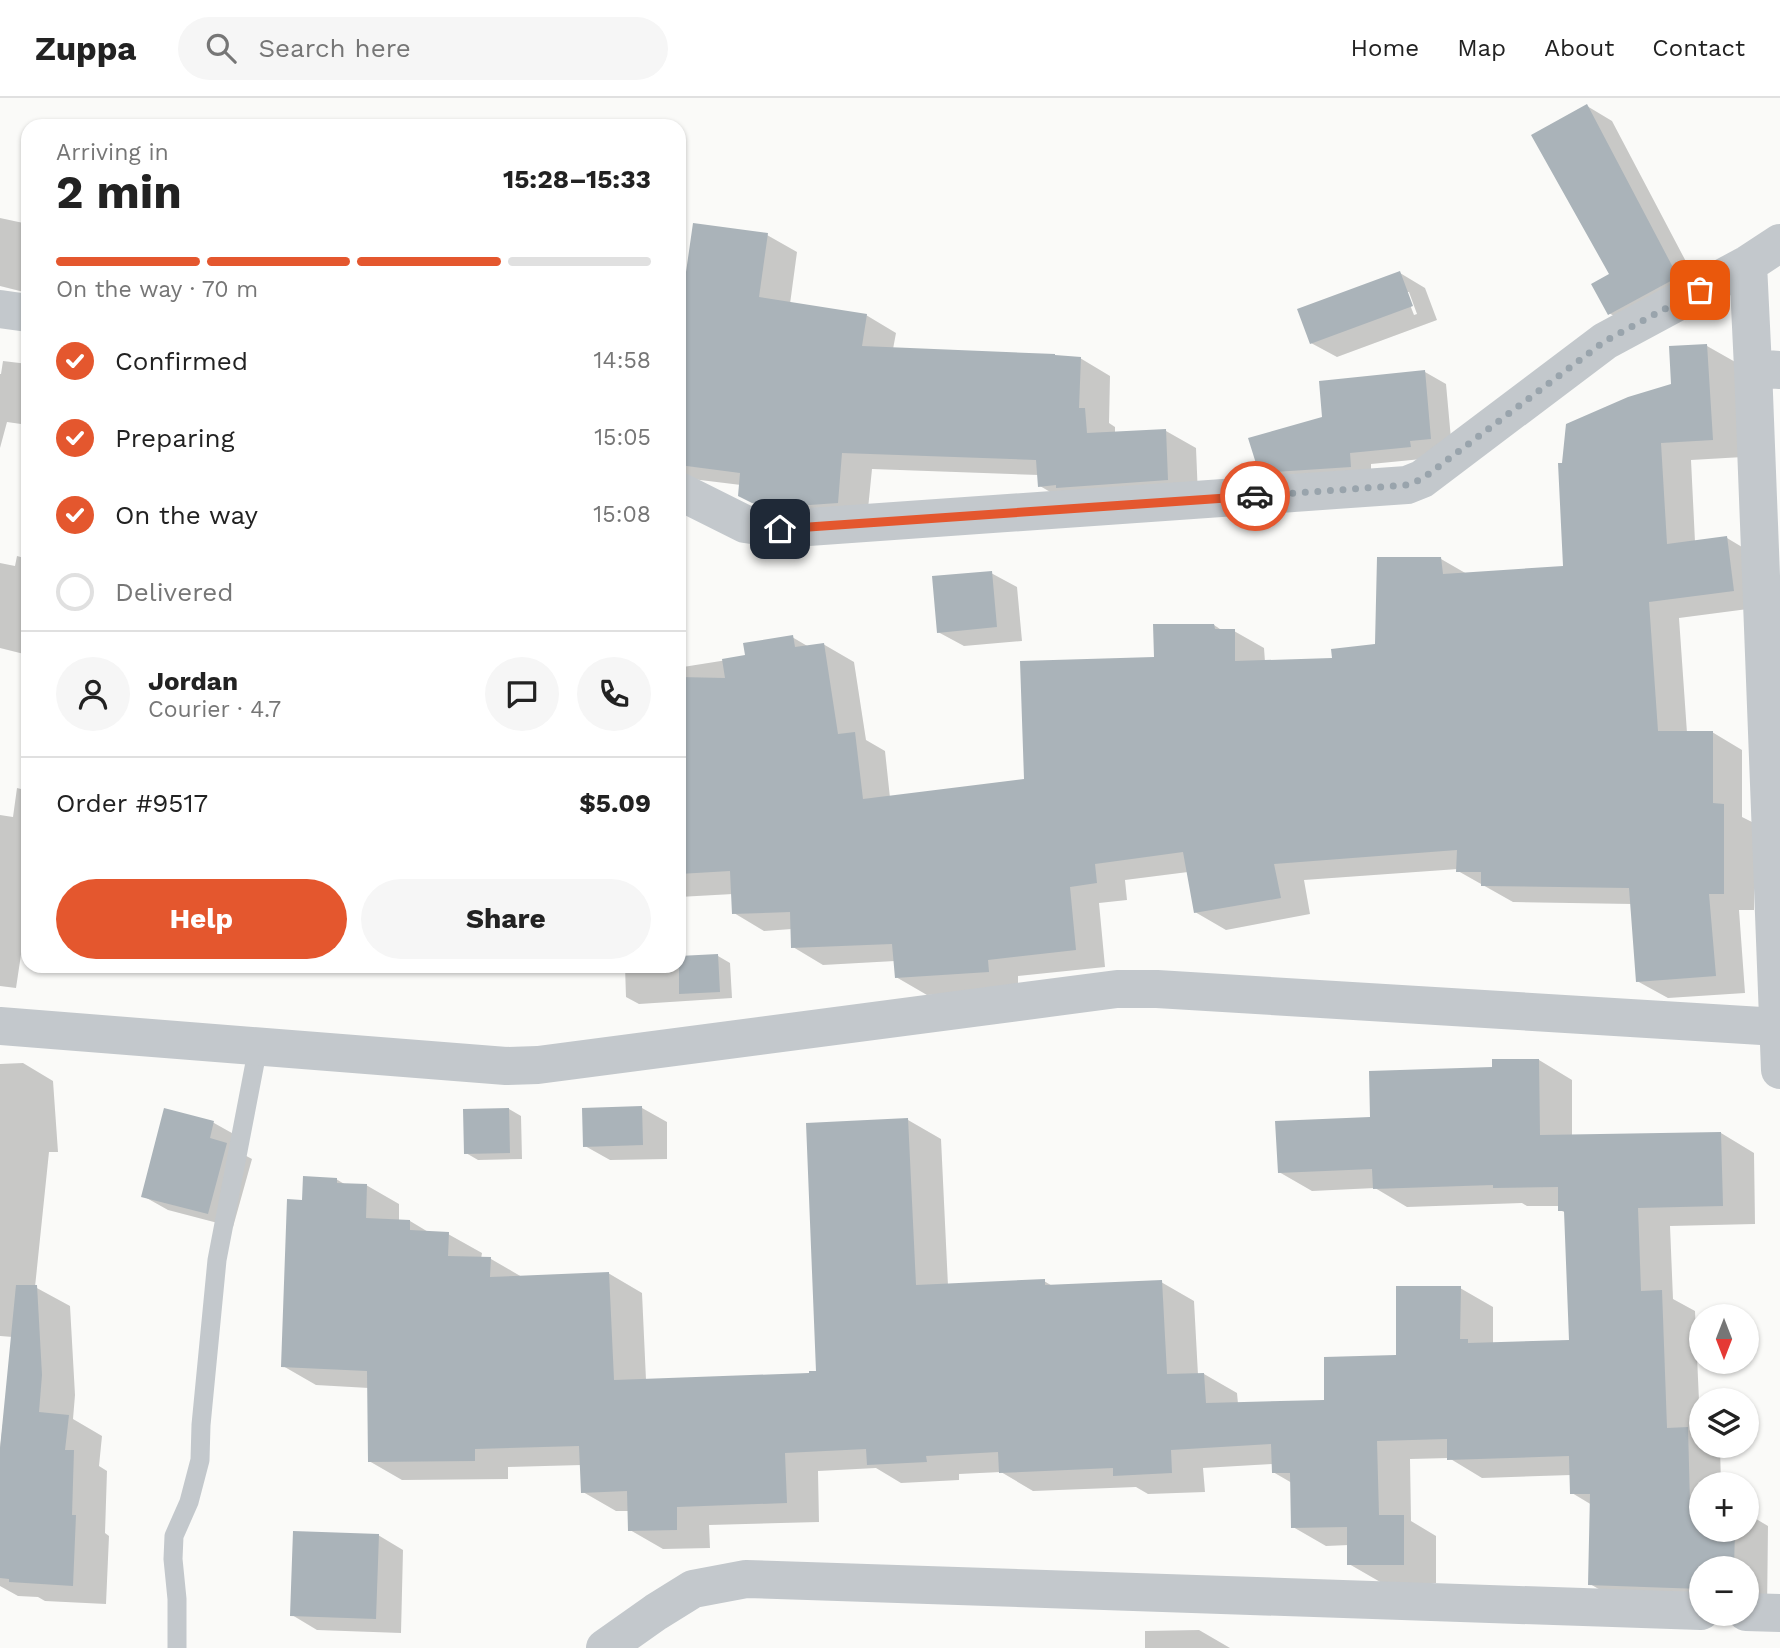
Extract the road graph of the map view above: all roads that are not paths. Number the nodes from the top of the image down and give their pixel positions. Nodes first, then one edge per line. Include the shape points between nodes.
1 (1780, 243) edge
2 (1748, 264) junction
3 (0, 309) edge
4 (21, 312) edge
5 (1767, 369) edge
6 (686, 494) edge
7 (0, 1026) edge
8 (1778, 1027) edge
9 (258, 1047) junction
10 (1780, 1070) edge
11 (1689, 1611) edge
12 (1759, 1612) edge
13 (1780, 1613) edge
14 (177, 1648) edge
15 (605, 1648) edge

1 - 2 street
2 - 5 street
2 - 6 street via 1605,341 1422,479 1407,485 780,529 745,524
3 - 4 street
5 - 8 street
7 - 9 street
8 - 9 street via 1117,989 538,1065
8 - 10 street
9 - 14 lane via 218,1260 200,1460 174,1536
11 - 15 street via 746,1579 693,1589
12 - 13 street

